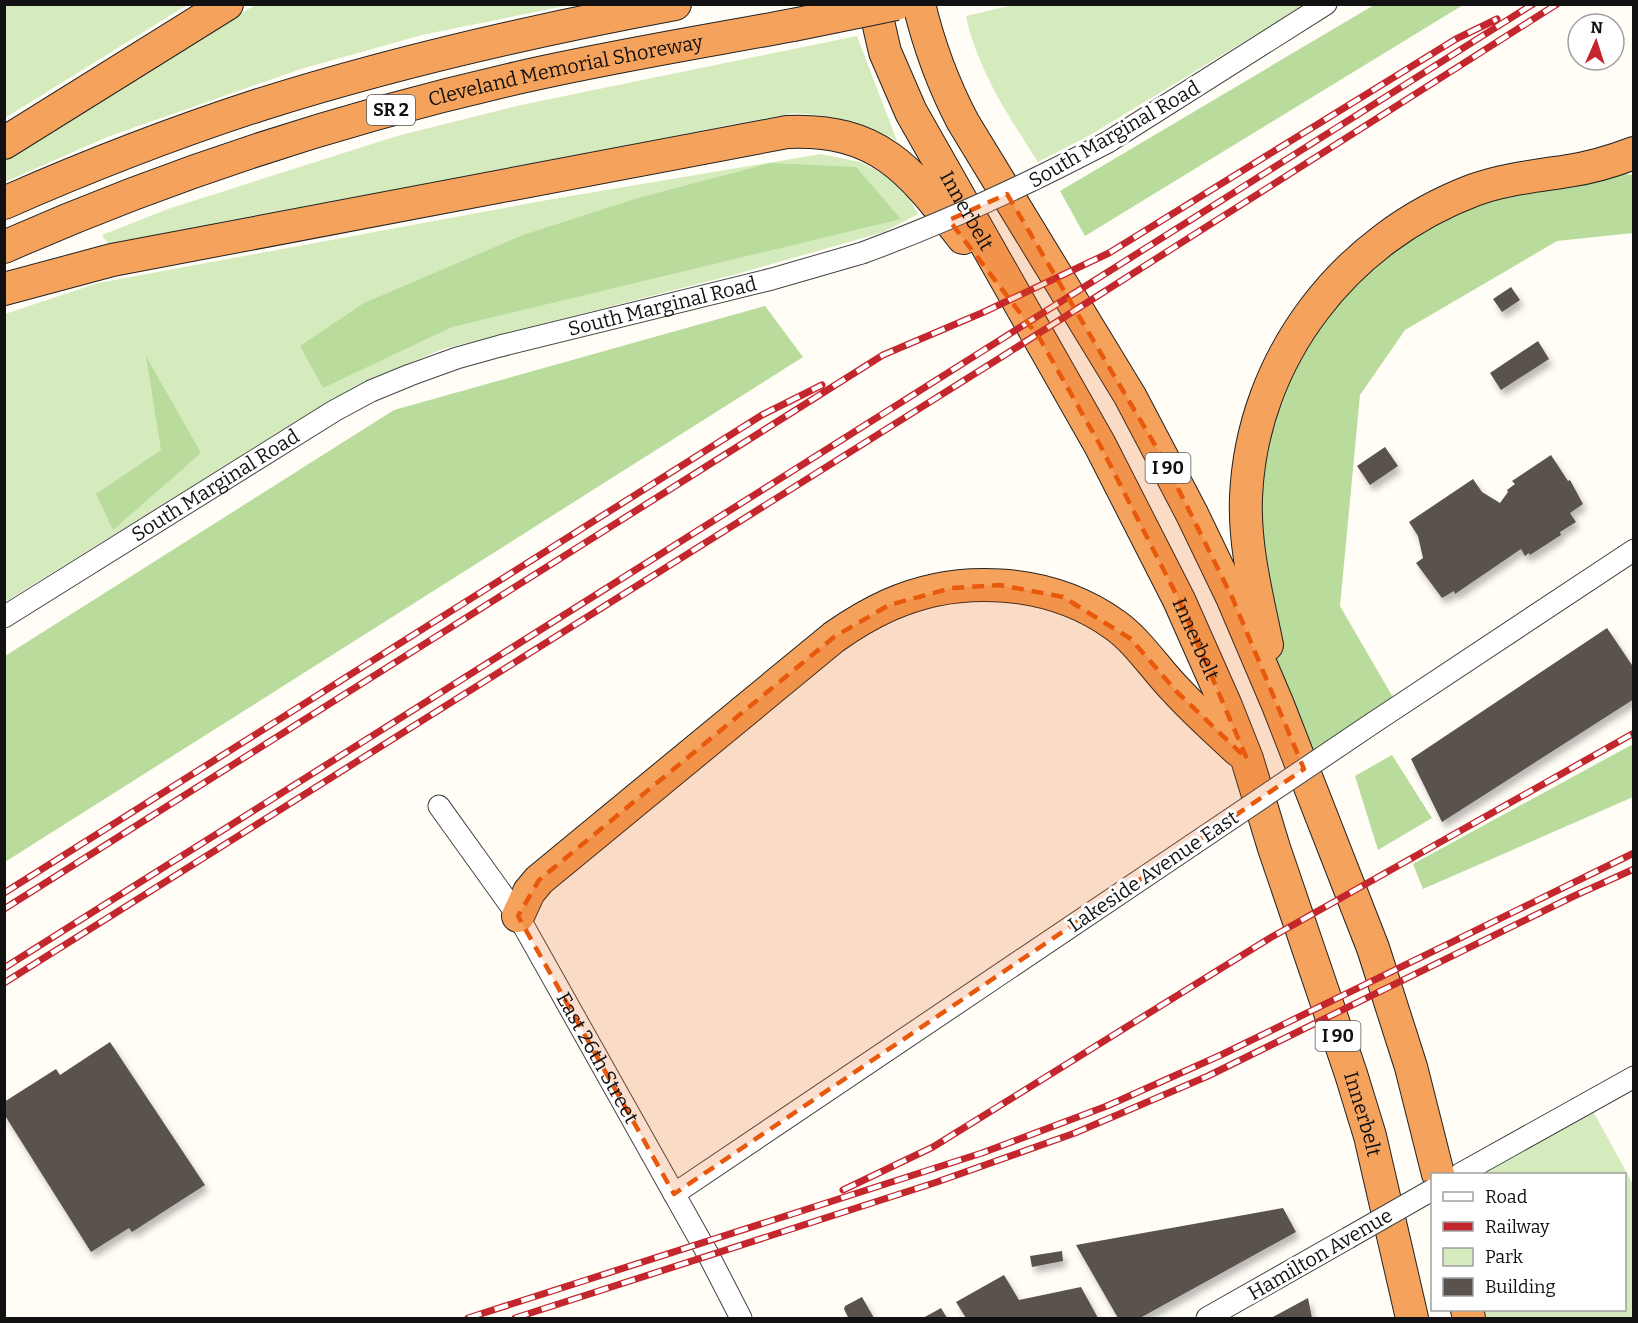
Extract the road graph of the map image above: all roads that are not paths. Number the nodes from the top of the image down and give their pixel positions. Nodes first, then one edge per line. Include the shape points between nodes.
1 (227, 4) edge
2 (675, 4) edge
3 (874, 4) edge
4 (896, 4) edge
5 (919, 4) edge
6 (1326, 4) edge
7 (4, 143) edge
8 (1634, 153) edge
9 (1570, 171) junction
10 (1634, 175) edge
11 (4, 203) edge
12 (4, 247) edge
13 (4, 289) edge
14 (1040, 339) junction
15 (1634, 550) edge
16 (4, 617) edge
17 (1278, 705) junction
18 (1247, 759) junction
19 (439, 806) dead end
20 (518, 916) junction
21 (1634, 1077) edge
22 (1438, 1173) edge
23 (1462, 1173) edge
24 (1431, 1191) edge
25 (674, 1194) junction
26 (739, 1318) edge
27 (1207, 1318) edge
28 (1412, 1318) edge

1 - 7 highway
2 - 11 highway via 485,44 344,80 134,150
3 - 14 highway, Innerbelt / I 90 via 885,52 910,112
4 - 12 highway, Cleveland Memorial Shoreway / SR 2, bridge via 518,78 367,116 222,162
5 - 17 highway, I 90 via 947,91 1130,396 1213,558
6 - 16 street, South Marginal Road, bridge via 1108,142 992,201 924,230 772,279 457,358 371,391
8 - 9 highway
9 - 10 highway
9 - 17 highway via 1477,189 1403,225 1344,274 1288,349 1269,389 1256,432 1246,497 1249,557
13 - 14 highway via 112,260 761,136 821,131 872,146 916,180
14 - 18 highway, Innerbelt / I 90 via 1153,548
15 - 25 street, Lakeside Avenue East, bridge
17 - 22 highway, I 90 via 1372,948 1412,1067
18 - 20 highway via 1177,692 1131,639 1090,609 1063,597 1020,587 973,586 928,592 889,605 834,637 539,880
18 - 28 highway, Innerbelt / I 90 via 1366,1126
19 - 20 street, East 26th Street
20 - 25 street, East 26th Street
21 - 23 street
24 - 27 street, Hamilton Avenue, bridge
25 - 26 street, East 26th Street

